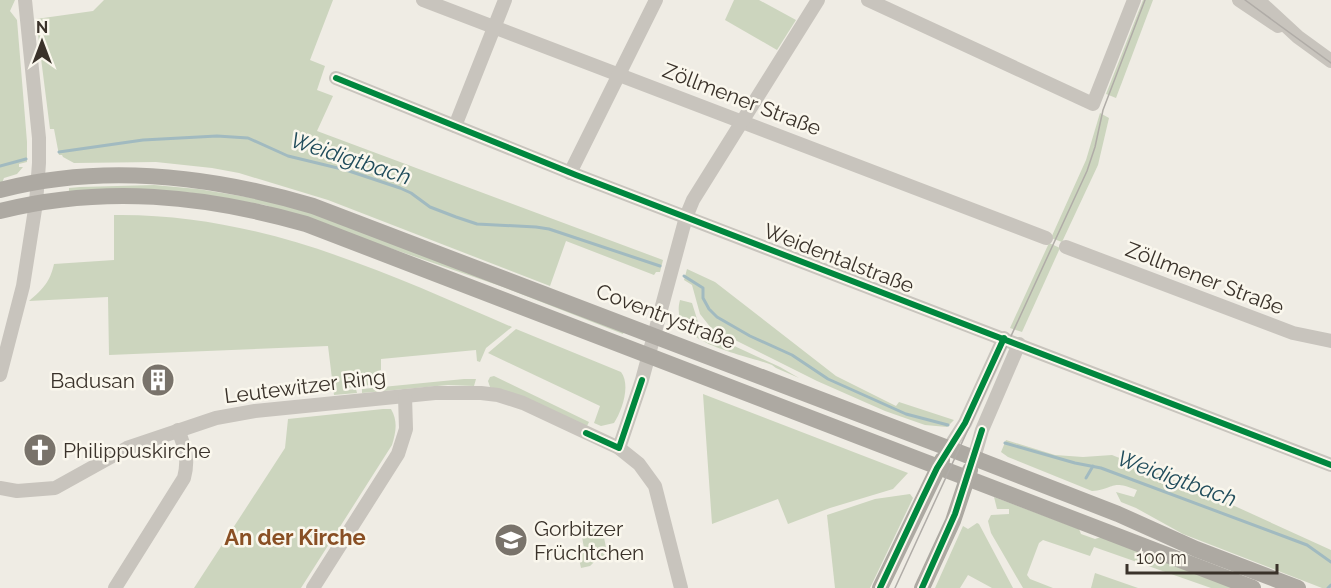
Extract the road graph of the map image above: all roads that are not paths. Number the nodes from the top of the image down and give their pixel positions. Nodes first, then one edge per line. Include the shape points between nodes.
1 (25, 0) edge
2 (423, 0) edge
3 (505, 0) edge
4 (656, 0) edge
5 (818, 0) edge
6 (868, 0) edge
7 (1134, 0) edge
8 (1239, 0) edge
9 (1258, 0) edge
10 (494, 29) junction
11 (1298, 37) junction
12 (1331, 61) edge
13 (619, 74) junction
14 (336, 78) dead end
15 (741, 121) junction
16 (454, 126) junction
17 (570, 173) junction
18 (38, 183) junction
19 (0, 190) edge
20 (36, 203) junction
21 (0, 211) edge
22 (686, 217) junction
23 (1046, 238) dead end
24 (1066, 247) dead end
25 (654, 335) junction
26 (1004, 338) junction
27 (1331, 341) edge
28 (1019, 344) junction
29 (648, 355) junction
30 (0, 375) edge
31 (405, 396) junction
32 (178, 430) junction
33 (619, 448) junction
34 (948, 448) junction
35 (974, 458) junction
36 (1331, 465) edge
37 (937, 468) junction
38 (967, 479) junction
39 (0, 489) edge
40 (115, 588) edge
41 (313, 588) edge
42 (681, 588) edge
43 (880, 588) edge
44 (922, 588) edge
45 (1253, 588) edge
46 (1298, 588) edge

1 - 18 street via 39,138
2 - 10 street, Zöllmener Straße
3 - 10 street
4 - 13 street
5 - 15 street
6 - 7 street via 1093,105
8 - 11 street
9 - 11 street
10 - 13 street, Zöllmener Straße
10 - 16 street
11 - 12 street
13 - 15 street, Zöllmener Straße
13 - 17 street
14 - 16 street, Weidentalstraße
15 - 22 street
15 - 23 street, Zöllmener Straße
16 - 17 street, Weidentalstraße
17 - 22 street, Weidentalstraße
18 - 19 main road, Coventrystraße
18 - 20 street
18 - 25 main road, Coventrystraße via 99,176 151,176 270,193 350,219
20 - 21 main road, Coventrystraße
20 - 29 main road, Coventrystraße via 140,196 200,200 267,213 344,238
20 - 30 street via 23,286
22 - 25 street
22 - 26 street, Weidentalstraße
24 - 27 street, Zöllmener Straße via 1293,333
25 - 29 street
25 - 34 main road, Coventrystraße
26 - 28 street, Weidentalstraße
26 - 34 street via 965,423
28 - 35 street
28 - 36 street, Weidentalstraße
29 - 33 street
29 - 37 main road, Coventrystraße
31 - 32 street, Leutewitzer Ring via 255,411
31 - 33 street, Leutewitzer Ring via 498,395
31 - 41 street via 406,429 398,454
32 - 39 street, Leutewitzer Ring via 127,448 55,489
32 - 40 street via 186,448 188,465 184,478
33 - 42 street, Leutewitzer Ring via 639,464 655,486
34 - 35 main road, Coventrystraße
34 - 37 main road
35 - 38 main road
35 - 46 main road, Coventrystraße
37 - 38 main road, Coventrystraße
37 - 43 main road
38 - 44 main road via 953,521
38 - 45 main road, Coventrystraße

